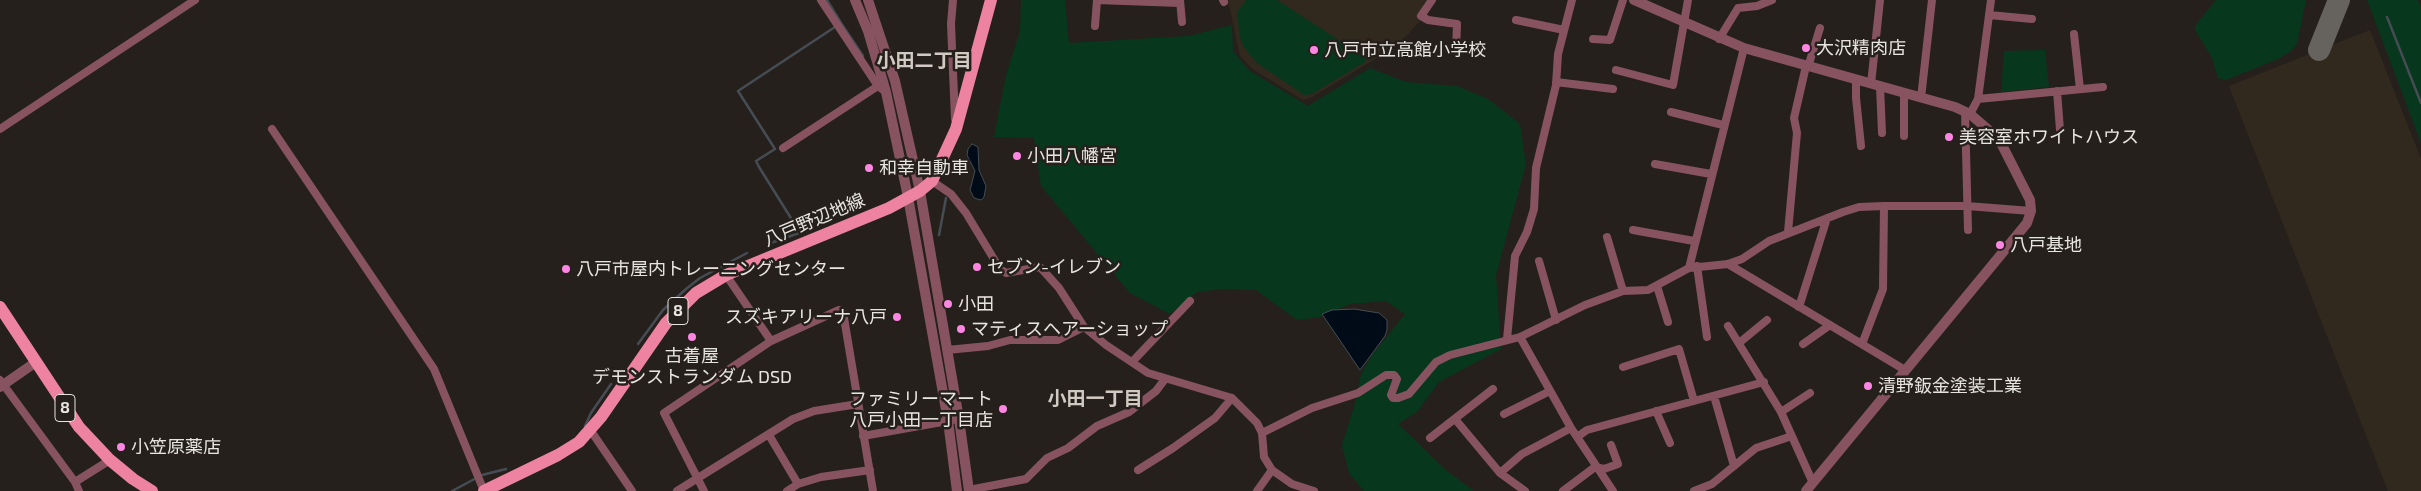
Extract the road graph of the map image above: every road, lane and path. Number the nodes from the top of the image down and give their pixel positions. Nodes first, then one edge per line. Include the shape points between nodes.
1 (195, 0) edge
2 (821, 0) edge
3 (855, 0) edge
4 (868, 0) edge
5 (953, 0) edge
6 (991, 0) edge
7 (1097, 0) edge
8 (1432, 0) edge
9 (1572, 0) edge
10 (1623, 0) edge
11 (1634, 0) edge
12 (1688, 0) edge
13 (1772, 0) edge
14 (1880, 0) edge
15 (1932, 0) edge
16 (1991, 0) edge
17 (1139, 1) edge
18 (1180, 1) edge
19 (1989, 15) junction
20 (2032, 19) dead end
21 (1516, 20) dead end
22 (1182, 22) dead end
23 (1684, 24) junction
24 (1095, 26) dead end
25 (1820, 28) dead end
26 (1564, 30) junction
27 (2074, 34) dead end
28 (1593, 39) dead end
29 (1719, 39) junction
30 (1744, 48) junction
31 (1456, 50) dead end
32 (1807, 66) junction
33 (1616, 70) dead end
34 (1856, 80) junction
35 (1556, 82) junction
36 (1876, 85) junction
37 (2103, 87) dead end
38 (882, 89) junction
39 (1613, 89) dead end
40 (2080, 89) junction
41 (2057, 91) junction
42 (1904, 93) junction
43 (1921, 98) junction
44 (1978, 99) junction
45 (1670, 112) dead end
46 (1968, 113) junction
47 (1723, 125) junction
48 (0, 129) edge
49 (272, 129) dead end
50 (956, 129) junction
51 (2060, 130) dead end
52 (1882, 133) dead end
53 (1904, 136) dead end
54 (1861, 146) dead end
55 (783, 148) dead end
56 (1655, 164) dead end
57 (1711, 174) junction
58 (932, 181) junction
59 (914, 194) junction
60 (1884, 206) junction
61 (1967, 206) junction
62 (2031, 211) junction
63 (1827, 218) junction
64 (1633, 230) dead end
65 (1968, 230) dead end
66 (1788, 232) junction
67 (1606, 237) dead end
68 (1694, 241) junction
69 (1539, 261) dead end
70 (1728, 264) junction
71 (1693, 267) junction
72 (726, 275) junction
73 (1657, 286) junction
74 (1623, 291) junction
75 (1190, 301) dead end
76 (0, 307) edge
77 (1799, 307) junction
78 (1556, 320) junction
79 (1767, 320) dead end
80 (1668, 322) dead end
81 (1830, 325) junction
82 (1728, 326) dead end
83 (1084, 327) junction
84 (1707, 336) dead end
85 (1520, 337) junction
86 (1507, 340) junction
87 (771, 341) junction
88 (1739, 343) junction
89 (1803, 344) dead end
90 (1862, 344) junction
91 (947, 350) junction
92 (36, 362) junction
93 (1132, 362) junction
94 (1623, 367) dead end
95 (1905, 370) junction
96 (1165, 379) junction
97 (1764, 382) junction
98 (1, 384) edge
99 (1493, 389) dead end
100 (1550, 391) junction
101 (1810, 393) dead end
102 (1714, 396) junction
103 (1232, 398) junction
104 (1694, 401) junction
105 (858, 404) junction
106 (1656, 411) junction
107 (1781, 412) junction
108 (1504, 414) dead end
109 (1454, 419) junction
110 (953, 420) junction
111 (1571, 428) junction
112 (591, 430) junction
113 (1262, 433) junction
114 (769, 435) junction
115 (864, 436) junction
116 (1576, 436) junction
117 (1792, 436) junction
118 (1430, 438) dead end
119 (1670, 443) dead end
120 (1611, 445) dead end
121 (110, 460) junction
122 (1734, 466) junction
123 (1595, 467) junction
124 (870, 470) junction
125 (1138, 470) dead end
126 (1272, 470) junction
127 (1500, 473) junction
128 (697, 479) junction
129 (75, 482) junction
130 (798, 484) junction
131 (1809, 487) edge
132 (980, 489) edge
133 (969, 490) edge
134 (79, 491) edge
135 (152, 491) edge
136 (484, 491) edge
137 (632, 491) edge
138 (677, 491) edge
139 (704, 491) edge
140 (786, 491) edge
141 (873, 491) edge
142 (957, 491) edge
143 (1258, 491) edge
144 (1314, 491) edge
145 (1525, 491) edge
146 (1563, 491) edge
147 (1613, 491) edge
148 (1694, 491) edge

1 - 48 street
2 - 38 street
3 - 38 street via 868,31
4 - 59 street via 895,81
5 - 50 street via 951,24
6 - 50 main road, 八戸野辺地線 / 8
7 - 17 street
7 - 24 street
8 - 31 street via 1421,16 1457,24
9 - 26 street
10 - 28 street via 1610,40
11 - 23 street
12 - 23 street
13 - 29 street via 1738,8
14 - 36 street
15 - 43 street
16 - 19 street
17 - 18 street
18 - 22 street
19 - 20 street
19 - 44 street
21 - 26 street
23 - 29 street
23 - 33 street via 1674,85
25 - 32 street
26 - 35 street
27 - 40 street
29 - 30 street
30 - 32 street
30 - 47 street
32 - 34 street
32 - 66 street via 1794,118 1797,133
34 - 36 street
34 - 54 street
35 - 39 street
35 - 86 street via 1536,168 1534,209 1515,256
36 - 42 street
36 - 52 street
37 - 40 street
38 - 55 street
38 - 59 street
40 - 41 street
41 - 44 street
41 - 51 street
42 - 43 street
42 - 53 street
43 - 46 street
44 - 46 street
45 - 47 street
46 - 61 street
46 - 62 street via 1999,139 2030,200
47 - 57 street
49 - 136 street via 434,370
50 - 58 main road, 八戸野辺地線 / 8
56 - 57 street
57 - 68 street
58 - 59 main road, 八戸野辺地線 / 8
58 - 83 street via 951,194 966,213 1000,269 1006,273 1034,267 1046,271
59 - 72 main road, 八戸野辺地線 / 8 via 888,208
59 - 91 street
59 - 110 street
60 - 61 street
60 - 63 street via 1859,207
60 - 90 street via 1883,289
61 - 62 street
61 - 65 street
62 - 95 street via 2027,223
63 - 66 street
63 - 77 street
64 - 68 street
66 - 70 street
67 - 74 street
68 - 71 street
69 - 78 street
70 - 71 street
70 - 77 street
71 - 73 street
71 - 84 street
72 - 87 street
72 - 112 main road, 八戸野辺地線 / 8 via 696,293 666,323
73 - 74 street via 1648,290
73 - 80 street
74 - 78 street
75 - 93 street
76 - 92 main road, 8
77 - 81 street
78 - 85 street
79 - 88 street
81 - 89 street
81 - 90 street
82 - 88 street
83 - 91 street via 1058,340 1010,340
83 - 93 street
85 - 86 street
85 - 100 street
86 - 113 street via 1450,355 1436,362 1409,394 1393,398 1391,395 1397,379 1394,375 1386,375 1358,393 1312,408
87 - 105 street via 839,310 843,312
87 - 128 street via 664,413
88 - 97 street
90 - 95 street
91 - 110 street
92 - 98 street
92 - 121 main road, 8 via 68,414
93 - 96 street
94 - 104 street via 1679,348
95 - 131 street
96 - 103 street
96 - 132 street via 1156,392 1130,412 1097,426 1068,448 1047,458 1026,480
97 - 102 street
97 - 107 street
98 - 129 street
99 - 109 street
100 - 108 street
100 - 111 street
101 - 107 street
102 - 104 street
102 - 122 street
103 - 113 street via 1248,412
103 - 125 street via 1215,418
104 - 106 street
105 - 114 street via 814,411 793,419
105 - 115 street
106 - 116 street
106 - 119 street
107 - 117 street
109 - 118 street
109 - 127 street
110 - 115 street
110 - 133 street
110 - 142 street
111 - 116 street
111 - 127 street via 1522,454
112 - 136 main road, 八戸野辺地線 / 8 via 558,455
112 - 137 street
113 - 126 street via 1264,456
114 - 128 street
114 - 130 street
115 - 124 street
116 - 123 street
117 - 122 street via 1756,448
117 - 131 street
120 - 123 street via 1618,464 1604,469
121 - 129 street
121 - 135 main road, 8
122 - 148 street via 1712,484
123 - 146 street
123 - 147 street
124 - 130 street
124 - 141 street
126 - 143 street
126 - 144 street via 1292,484
127 - 145 street
128 - 138 street
128 - 139 street
129 - 134 street
130 - 140 street
132 - 133 street

